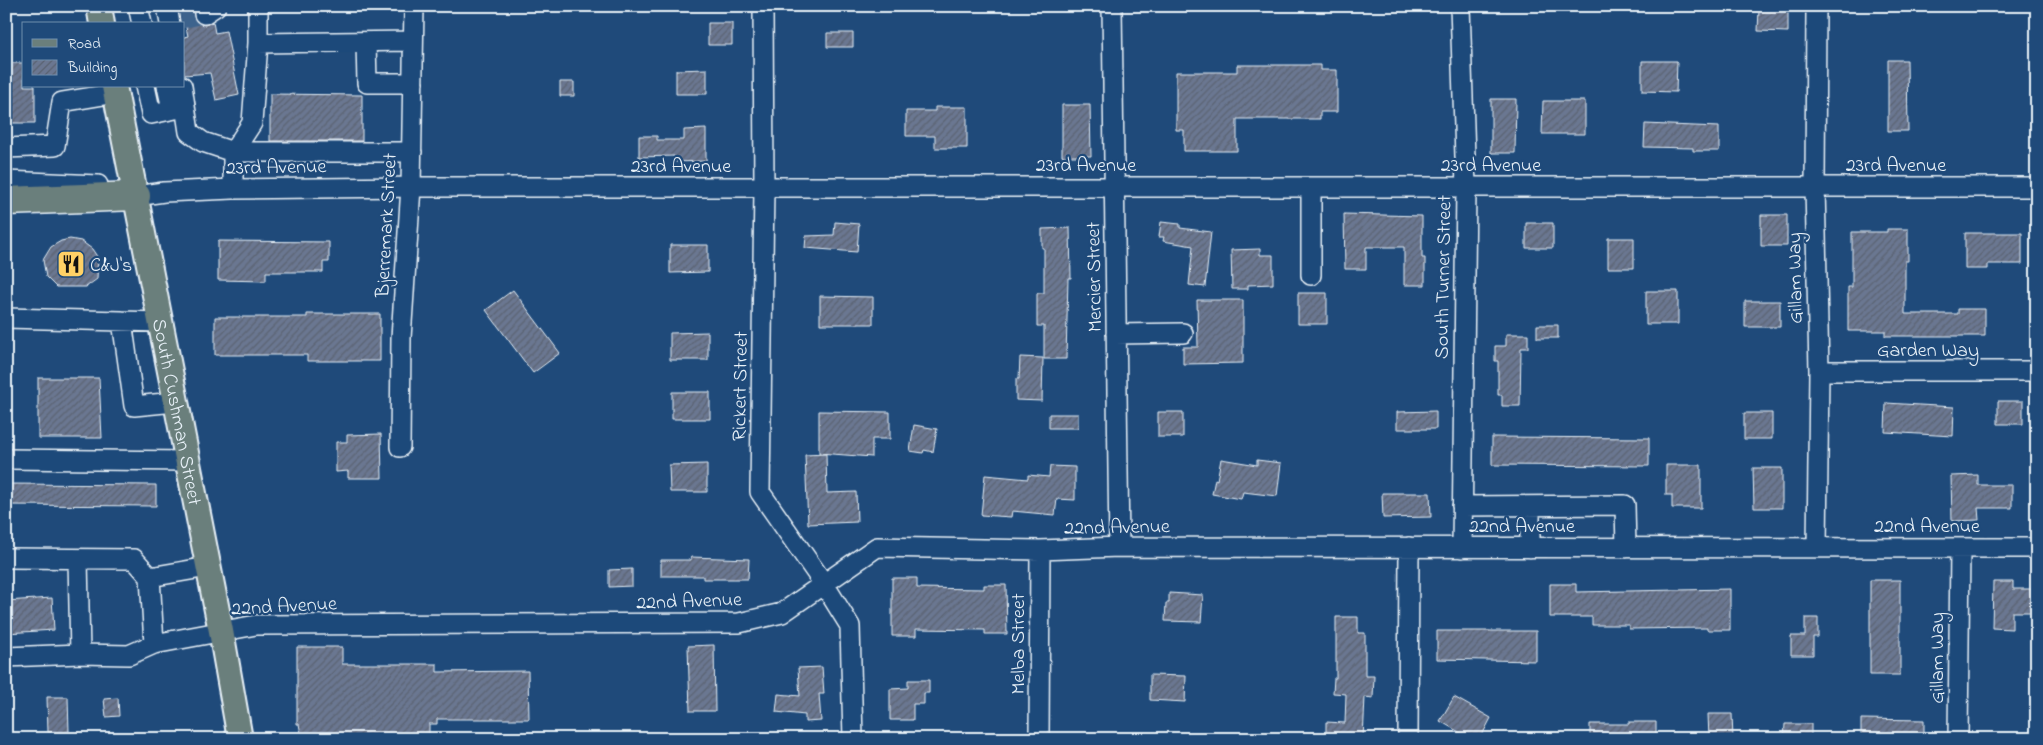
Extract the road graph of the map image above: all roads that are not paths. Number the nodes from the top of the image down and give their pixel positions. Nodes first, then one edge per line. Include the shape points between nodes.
1 (138, 6) edge
2 (258, 6) edge
3 (414, 6) edge
4 (763, 6) edge
5 (1112, 6) edge
6 (1460, 6) edge
7 (1816, 6) edge
8 (142, 22) edge
9 (414, 41) junction
10 (366, 42) junction
11 (258, 43) junction
12 (413, 83) junction
13 (145, 88) edge
14 (168, 88) edge
15 (182, 88) edge
16 (115, 90) edge
17 (61, 94) edge
18 (179, 108) junction
19 (150, 114) junction
20 (121, 119) junction
21 (6, 148) edge
22 (233, 152) junction
23 (412, 152) junction
24 (6, 182) edge
25 (411, 186) junction
26 (1114, 186) junction
27 (1311, 186) junction
28 (1815, 186) junction
29 (1466, 187) junction
30 (2037, 187) edge
31 (233, 188) junction
32 (764, 188) junction
33 (136, 196) junction
34 (6, 201) edge
35 (1311, 275) dead end
36 (6, 318) edge
37 (122, 321) junction
38 (160, 322) junction
39 (1183, 333) dead end
40 (1116, 334) junction
41 (1819, 371) junction
42 (2037, 371) edge
43 (175, 402) junction
44 (400, 447) dead end
45 (6, 459) edge
46 (187, 461) junction
47 (1462, 506) junction
48 (1530, 506) junction
49 (1119, 548) junction
50 (1409, 548) junction
51 (1462, 548) junction
52 (1530, 548) junction
53 (1626, 548) junction
54 (1817, 548) junction
55 (1960, 548) junction
56 (2037, 548) edge
57 (1040, 550) junction
58 (6, 558) edge
59 (78, 558) junction
60 (208, 566) junction
61 (150, 577) junction
62 (824, 584) junction
63 (221, 631) junction
64 (154, 644) junction
65 (80, 654) junction
66 (6, 657) edge
67 (240, 739) edge
68 (853, 739) edge
69 (1039, 739) edge
70 (1408, 739) edge
71 (1958, 739) edge

1 - 8 street
2 - 11 street
3 - 9 street, Bjerremark Street
4 - 32 street, Rickert Street
5 - 26 street, Mercier Street
6 - 29 street, South Turner Street
7 - 28 street, Gillam Way
9 - 10 street
9 - 12 street, Bjerremark Street
10 - 11 street
10 - 12 street via 367,83
11 - 22 street via 252,123
12 - 23 street, Bjerremark Street
13 - 19 street
14 - 18 street
15 - 18 street
16 - 17 street
16 - 20 main road, South Cushman Street
17 - 21 street via 55,146
18 - 19 street
18 - 22 street via 189,132 203,142
19 - 20 street
20 - 33 main road, South Cushman Street
22 - 23 street
22 - 31 street
23 - 25 street, Bjerremark Street
24 - 33 street via 111,185
25 - 31 street, 23rd Avenue
25 - 32 street, 23rd Avenue
25 - 44 street, Bjerremark Street via 401,338
26 - 27 street, 23rd Avenue
26 - 32 street, 23rd Avenue
26 - 40 street, Mercier Street
27 - 29 street, 23rd Avenue
27 - 35 street
28 - 29 street, 23rd Avenue
28 - 30 street, 23rd Avenue
28 - 41 street, Gillam Way
29 - 47 street, South Turner Street
31 - 33 street, 23rd Avenue
32 - 62 street, Rickert Street via 760,492
33 - 34 highway
33 - 38 main road, South Cushman Street
36 - 37 street
37 - 38 street
37 - 43 street via 134,406
38 - 43 main road, South Cushman Street
39 - 40 street
40 - 49 street, Mercier Street
41 - 42 street, Garden Way
41 - 54 street, Gillam Way
43 - 46 main road, South Cushman Street
45 - 46 street
46 - 60 main road, South Cushman Street
47 - 48 street
47 - 51 street, South Turner Street
48 - 52 street
48 - 53 street via 1625,505
49 - 50 street, 22nd Avenue
49 - 57 street, 22nd Avenue
50 - 51 street, 22nd Avenue
50 - 70 street
51 - 52 street, 22nd Avenue
52 - 53 street, 22nd Avenue
53 - 54 street, 22nd Avenue
54 - 55 street, 22nd Avenue
55 - 56 street, 22nd Avenue
55 - 71 street, Gillam Way
57 - 62 street, 22nd Avenue via 877,547
57 - 69 street, Melba Street
58 - 59 street
59 - 61 street via 134,559
59 - 65 street
60 - 61 street
60 - 63 main road, South Cushman Street
61 - 64 street
62 - 63 street, 22nd Avenue via 782,614 739,623 256,625
62 - 68 street, Rickert Street via 850,626
63 - 64 street, 22nd Avenue
63 - 67 main road, South Cushman Street
64 - 65 street, 22nd Avenue via 129,655
65 - 66 street, 22nd Avenue

